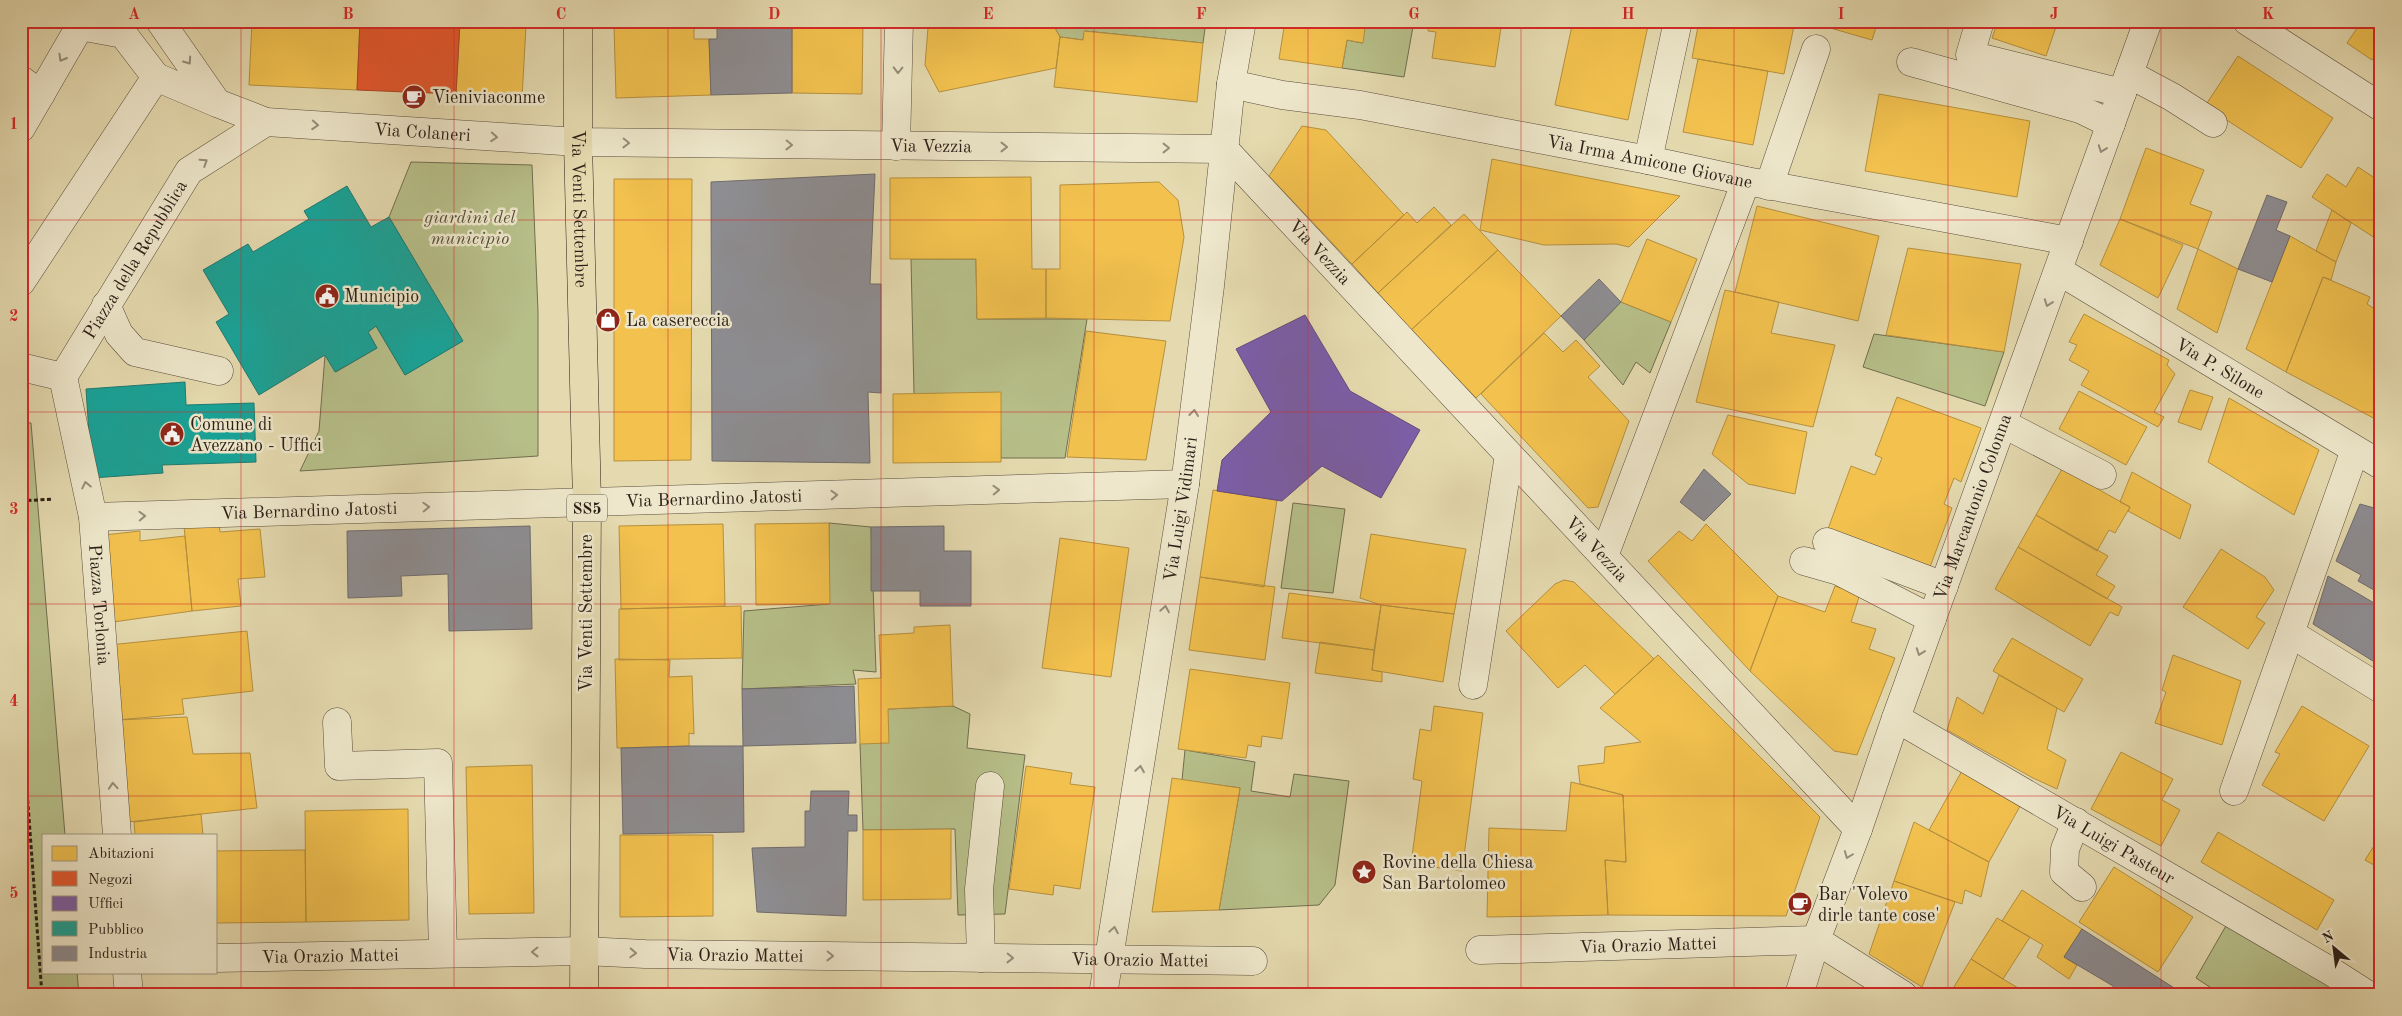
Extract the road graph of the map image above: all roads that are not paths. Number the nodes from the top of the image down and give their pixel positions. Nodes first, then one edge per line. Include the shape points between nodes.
1 (160, 21) edge
2 (578, 21) edge
3 (899, 21) edge
4 (1242, 21) edge
5 (1678, 21) edge
6 (1980, 21) edge
7 (2148, 21) edge
8 (2247, 21) edge
9 (82, 24) edge
10 (1816, 49) dead end
11 (1911, 62) dead end
12 (156, 78) junction
13 (1231, 84) junction
14 (2126, 84) junction
15 (31, 87) edge
16 (217, 103) junction
17 (2381, 107) edge
18 (266, 122) junction
19 (2212, 123) dead end
20 (2111, 124) junction
21 (21, 128) edge
22 (578, 142) junction
23 (896, 146) junction
24 (1224, 148) junction
25 (1648, 160) junction
26 (1757, 184) junction
27 (2069, 241) junction
28 (2060, 271) junction
29 (21, 282) edge
30 (106, 305) junction
31 (21, 367) edge
32 (219, 371) dead end
33 (63, 377) junction
34 (2004, 424) junction
35 (2354, 450) junction
36 (1509, 455) junction
37 (2381, 465) edge
38 (2102, 475) dead end
39 (1185, 484) junction
40 (587, 502) junction
41 (93, 517) junction
42 (1827, 542) dead end
43 (1604, 556) junction
44 (1804, 561) dead end
45 (1944, 586) junction
46 (1932, 619) junction
47 (2290, 633) junction
48 (1473, 685) dead end
49 (2381, 689) edge
50 (1896, 718) junction
51 (337, 722) dead end
52 (990, 786) dead end
53 (2234, 791) dead end
54 (2076, 822) junction
55 (1858, 829) junction
56 (117, 834) edge
57 (2082, 888) dead end
58 (1816, 940) junction
59 (1480, 950) dead end
60 (584, 951) junction
61 (443, 953) junction
62 (218, 958) edge
63 (981, 958) junction
64 (1109, 959) junction
65 (1252, 961) dead end
66 (127, 974) edge
67 (129, 995) edge
68 (584, 995) edge
69 (1103, 995) edge
70 (1799, 995) edge
71 (1903, 995) edge
72 (2368, 995) edge

1 -> 16 street
2 - 22 main road, Via Venti Settembre / SS5
3 -> 23 street
4 - 13 street, Via Luigi Vidimari
5 - 25 street
6 - 14 street via 1970,55
7 - 14 street, Via Marcantonio Colonna
8 - 17 street
9 - 12 street via 123,34
9 -> 15 street
10 - 26 street
11 - 20 street via 2080,109
12 - 16 street
12 - 29 street
13 - 24 street, Via Luigi Vidimari
13 - 25 street, Via Irma Amicone Giovane
14 - 19 street via 2172,97
14 - 20 street, Via Marcantonio Colonna
15 - 21 street
16 - 18 street
18 -> 22 street, Via Colaneri
30 -> 18 street, Piazza della Repubblica via 189,171
20 -> 27 street, Via Marcantonio Colonna
22 -> 23 street, Via Vezzia
22 - 40 main road, Via Venti Settembre / SS5
23 -> 24 street, Via Vezzia
24 - 36 street, Via Vezzia
39 -> 24 street, Via Luigi Vidimari
25 - 26 street, Via Irma Amicone Giovane
26 - 27 street, Via Irma Amicone Giovane
26 - 43 street
27 - 28 street, Via Marcantonio Colonna
28 -> 34 street, Via Marcantonio Colonna
28 - 35 street, Via P. Silone
30 - 32 street via 119,334 135,352
30 - 33 street, Piazza della Repubblica
31 - 33 street
41 -> 33 street, Piazza Torlonia
34 - 38 street
34 - 45 street, Via Marcantonio Colonna
35 - 37 street, Via P. Silone
35 - 47 street
36 - 43 street, Via Vezzia
36 - 48 street
40 -> 39 street, Via Bernardino Jatosti
64 -> 39 street, Via Luigi Vidimari
41 -> 40 street, Via Bernardino Jatosti
40 - 60 main road, Via Venti Settembre / SS5
56 -> 41 street, Piazza Torlonia
42 - 45 street
43 - 55 street, Via Vezzia
44 - 46 street via 1839,571
45 - 46 street, Via Marcantonio Colonna
46 -> 50 street, Via Marcantonio Colonna
47 - 49 street
47 - 53 street
50 - 54 street, Via Luigi Pasteur
50 - 55 street, Via Marcantonio Colonna
51 - 61 street via 339,766 438,763
52 - 63 street via 979,889
54 - 57 street via 2065,849 2064,872
54 - 72 street, Via Luigi Pasteur
55 -> 58 street, Via Marcantonio Colonna
58 - 59 street, Via Orazio Mattei
58 - 70 street, Via Marcantonio Colonna
58 - 71 street
60 -> 61 street, Via Orazio Mattei
60 -> 63 street, Via Orazio Mattei
60 - 68 main road, Via Venti Settembre / SS5
61 - 62 street, Via Orazio Mattei
63 -> 64 street, Via Orazio Mattei
64 - 65 street, Via Orazio Mattei
64 - 69 street, Via Luigi Vidimari
66 - 67 street

